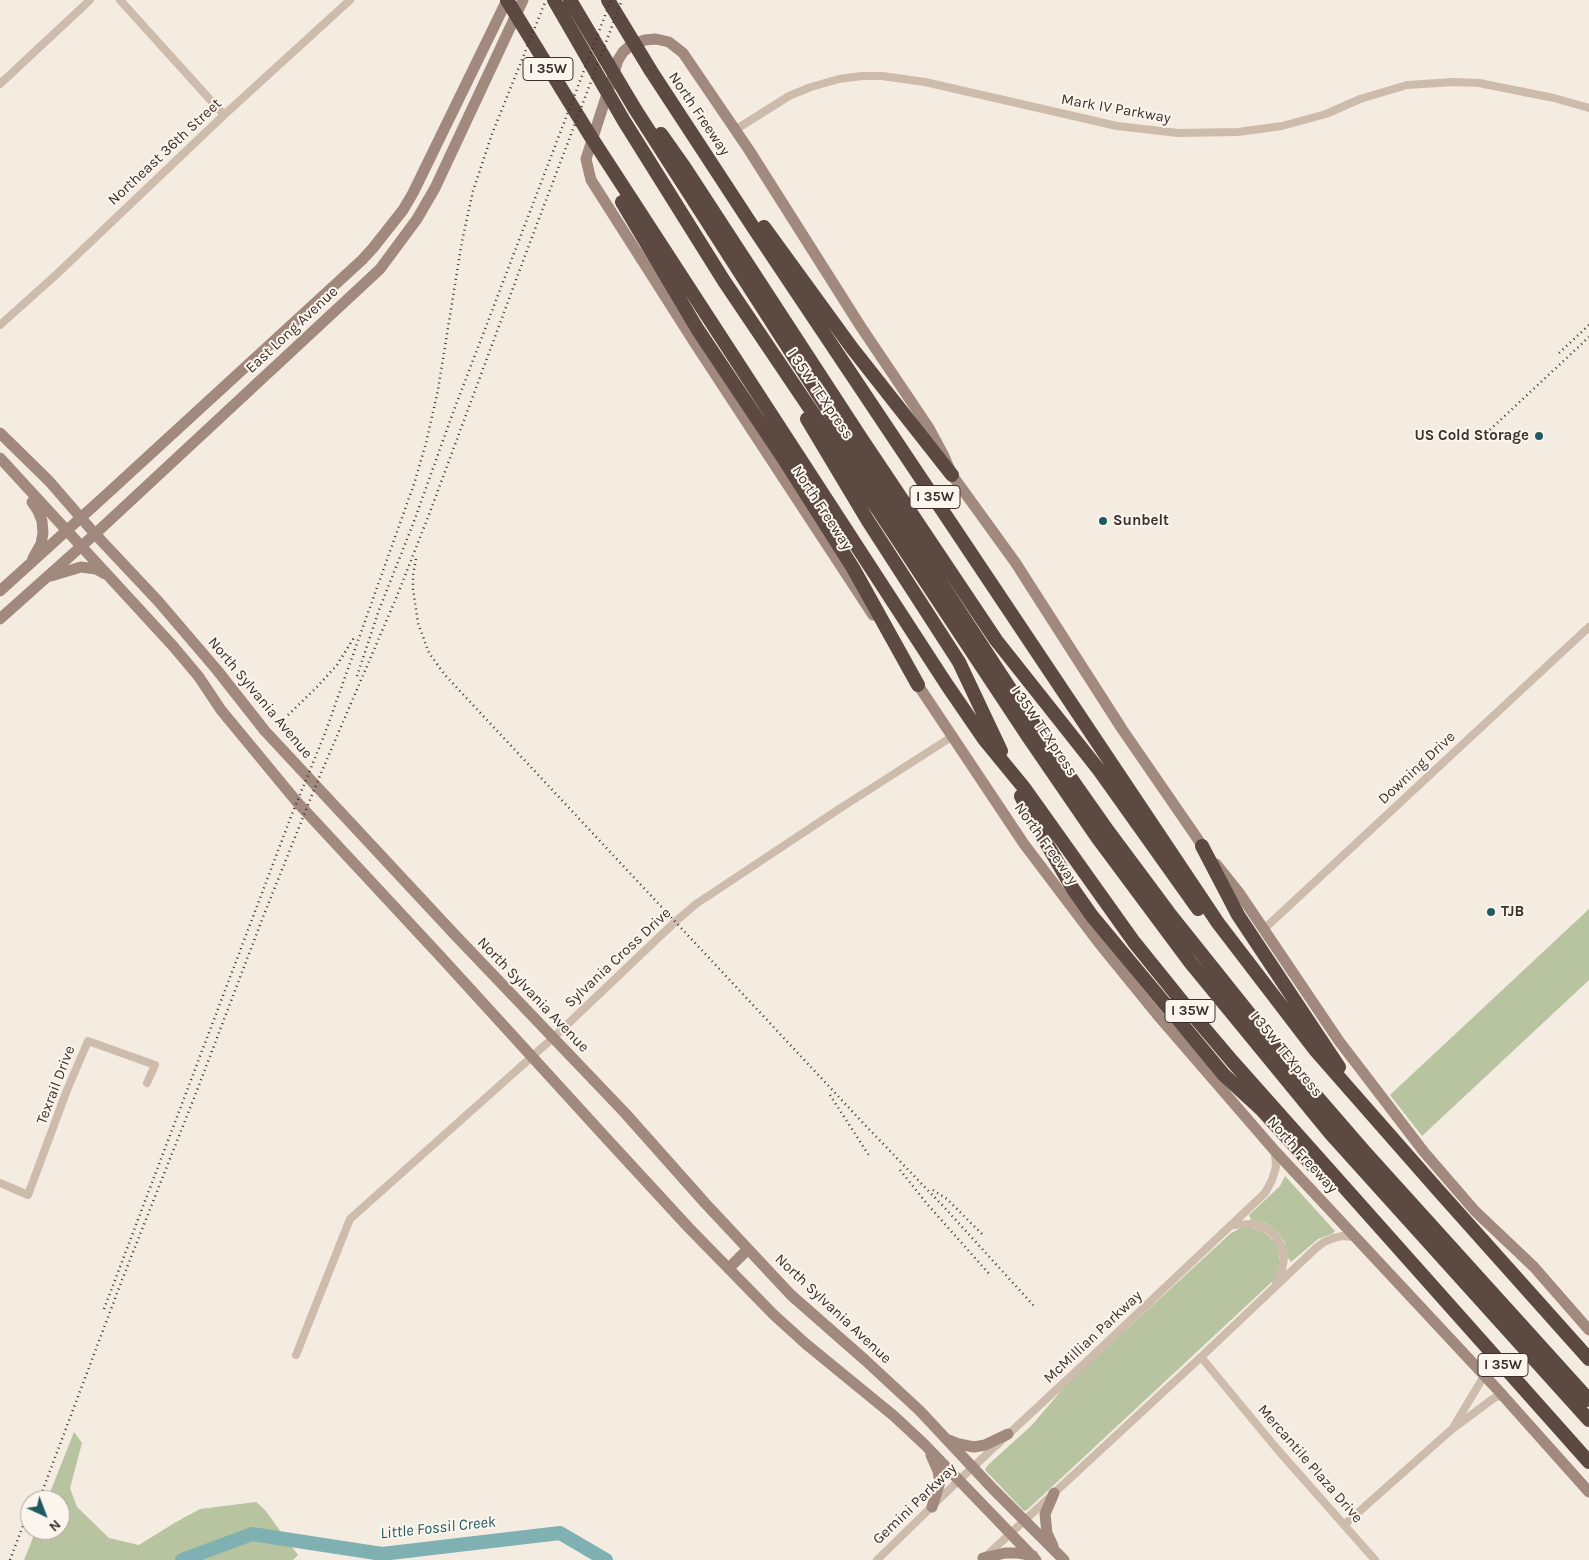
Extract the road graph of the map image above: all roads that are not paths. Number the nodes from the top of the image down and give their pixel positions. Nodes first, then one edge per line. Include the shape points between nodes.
1 (90, 0) edge
2 (120, 0) edge
3 (350, 0) edge
4 (507, 0) edge
5 (523, 0) edge
6 (554, 0) edge
7 (570, 0) edge
8 (608, 0) edge
9 (492, 32) junction
10 (505, 40) junction
11 (0, 84) edge
12 (459, 101) junction
13 (636, 105) junction
14 (473, 108) junction
15 (1589, 108) edge
16 (224, 115) junction
17 (735, 130) junction
18 (610, 175) junction
19 (729, 189) junction
20 (724, 281) junction
21 (0, 325) edge
22 (254, 359) junction
23 (267, 374) junction
24 (0, 433) edge
25 (13, 446) junction
26 (2, 461) edge
27 (952, 475) junction
28 (82, 517) junction
29 (66, 531) junction
30 (95, 534) junction
31 (81, 546) junction
32 (22, 572) junction
33 (109, 576) junction
34 (47, 578) junction
35 (0, 591) edge
36 (0, 619) edge
37 (1589, 627) edge
38 (918, 685) junction
39 (236, 693) junction
40 (221, 710) junction
41 (953, 736) junction
42 (1202, 846) junction
43 (1218, 923) junction
44 (1264, 929) junction
45 (554, 1037) junction
46 (532, 1056) junction
47 (147, 1083) dead end
48 (1348, 1088) junction
49 (1275, 1151) junction
50 (0, 1183) edge
51 (1231, 1226) junction
52 (1356, 1237) junction
53 (1396, 1244) junction
54 (748, 1249) junction
55 (729, 1268) junction
56 (1275, 1288) junction
57 (1589, 1330) edge
58 (296, 1355) dead end
59 (1201, 1357) junction
60 (1589, 1359) edge
61 (1484, 1376) junction
62 (1502, 1395) junction
63 (1589, 1400) edge
64 (1589, 1420) edge
65 (1451, 1430) junction
66 (1008, 1434) junction
67 (945, 1438) junction
68 (925, 1445) junction
69 (1589, 1462) edge
70 (973, 1467) junction
71 (958, 1480) junction
72 (1589, 1492) edge
73 (1054, 1493) junction
74 (932, 1506) junction
75 (1024, 1521) junction
76 (1344, 1525) junction
77 (1010, 1534) junction
78 (1060, 1556) edge
79 (1035, 1558) edge
80 (982, 1559) edge
81 (877, 1560) edge
82 (1374, 1560) edge

1 - 11 street
2 - 16 street
3 - 16 street, Northeast 36th Street
4 - 9 main road, East Long Avenue
4 - 18 highway, I 35W via 591,137 596,158
5 - 10 main road, East Long Avenue
6 - 20 highway, I 35W TEXpress via 624,121
7 - 13 highway, I 35W TEXpress
8 - 19 highway, North Freeway / I 35W via 651,72
9 - 10 main road
9 - 12 main road, East Long Avenue
10 - 14 main road, East Long Avenue
12 - 14 main road
12 - 22 main road, East Long Avenue via 413,193 382,237 362,260
13 - 43 highway via 685,168 996,640 1099,770 1203,915
13 - 63 highway, I 35W TEXpress via 830,414 1009,688 1119,846 1300,1077
14 - 23 main road, East Long Avenue via 427,202 380,269
15 - 17 street, Mark IV Parkway via 1479,83 1454,82 1407,85 1282,126 1238,132 1178,134 1117,126 924,82 862,76 839,79 789,96
16 - 21 street, Northeast 36th Street
17 - 27 main road, North Freeway via 929,428
17 - 38 main road, North Freeway via 683,53 669,42 645,40 631,45 618,60 586,159 591,180
18 - 38 highway via 698,330 853,568
18 - 53 highway, North Freeway / I 35W via 984,739 1025,790 1134,942 1188,1009
19 - 27 highway via 758,219 852,348
19 - 43 highway, North Freeway / I 35W
20 - 53 highway via 868,521 959,662 1033,820 1092,916 1224,1075 1261,1109 1386,1244
20 - 64 highway, I 35W TEXpress via 1062,788 1190,962 1338,1140
22 - 23 main road
22 - 28 main road, East Long Avenue
23 - 30 main road, East Long Avenue
24 - 25 main road, North Sylvania Avenue
25 - 26 main road
25 - 28 main road, North Sylvania Avenue
26 - 29 main road
26 - 32 main road via 42,521 41,544
27 - 42 main road, North Freeway via 1015,562
28 - 29 main road, East Long Avenue
28 - 30 main road, North Sylvania Avenue
29 - 31 main road
29 - 32 main road, East Long Avenue
30 - 31 main road, East Long Avenue
30 - 39 main road, North Sylvania Avenue via 158,601
31 - 33 main road
31 - 34 main road, East Long Avenue
32 - 35 main road, East Long Avenue
33 - 34 main road via 96,569 81,567
33 - 40 main road via 199,677
34 - 36 main road, East Long Avenue
37 - 44 street, Downing Drive
38 - 41 main road, North Freeway
39 - 40 main road
39 - 45 main road, North Sylvania Avenue via 265,731 339,812
40 - 46 main road via 297,802
41 - 45 street, Sylvania Cross Drive via 696,904
41 - 49 main road, North Freeway via 1024,844 1099,943
42 - 44 main road
42 - 48 highway via 1238,914 1342,1070
43 - 48 highway, North Freeway / I 35W
44 - 57 main road via 1339,1041 1424,1152 1475,1211 1534,1267
45 - 46 street, Sylvania Cross Drive
45 - 54 main road, North Sylvania Avenue
46 - 55 main road
46 - 58 street, Sylvania Cross Drive via 350,1219
47 - 50 street, Texrail Drive via 155,1065 88,1041 28,1195
48 - 60 highway, North Freeway / I 35W
49 - 51 street, McMillian Parkway via 1276,1167 1265,1193
49 - 52 main road, North Freeway
51 - 56 street via 1254,1224 1275,1236 1284,1258
51 - 66 street, McMillian Parkway
52 - 56 street via 1342,1236 1324,1242
52 - 61 main road, North Freeway
53 - 69 highway, North Freeway / I 35W
54 - 55 main road
54 - 67 main road, North Sylvania Avenue via 791,1295 920,1411
55 - 68 main road via 806,1344
56 - 59 street
59 - 73 street
59 - 76 street, Mercantile Plaza Drive
61 - 62 main road, North Freeway
61 - 65 street
62 - 65 street
62 - 72 main road, North Freeway
65 - 76 street
66 - 67 main road via 985,1445 974,1446
66 - 70 street, McMillian Parkway
67 - 70 main road, North Sylvania Avenue
68 - 71 main road
68 - 74 main road via 936,1465 940,1482
70 - 71 street, Gemini Parkway
70 - 75 main road, North Sylvania Avenue
71 - 74 street, Gemini Parkway
71 - 77 main road
73 - 75 street
73 - 78 main road via 1045,1514 1048,1533
74 - 81 street, Gemini Parkway
75 - 77 street
75 - 78 main road, North Sylvania Avenue
76 - 82 street, Mercantile Plaza Drive
77 - 79 main road
77 - 80 street
79 - 80 main road via 1005,1553

